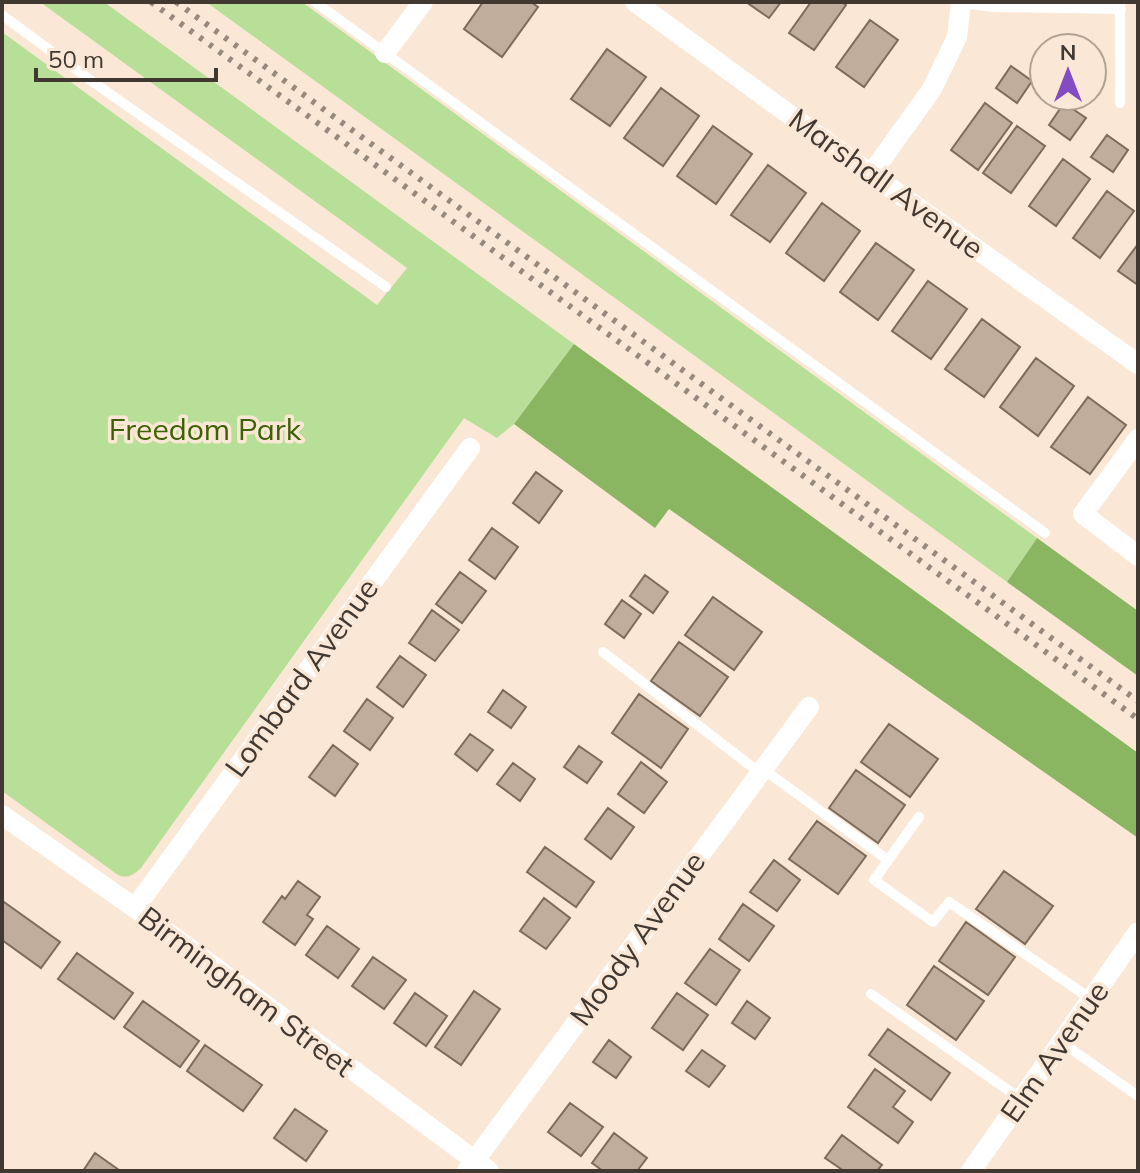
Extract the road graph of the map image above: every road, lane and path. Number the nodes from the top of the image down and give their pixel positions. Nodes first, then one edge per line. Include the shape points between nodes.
1 (315, 2) edge
2 (423, 2) edge
3 (635, 2) edge
4 (960, 2) edge
5 (1120, 5) edge
6 (2, 15) edge
7 (385, 53) junction
8 (1120, 103) dead end
9 (871, 174) junction
10 (386, 287) dead end
11 (1138, 364) edge
12 (1138, 439) edge
13 (470, 448) dead end
14 (1045, 533) dead end
15 (1138, 556) edge
16 (603, 652) dead end
17 (809, 707) dead end
18 (761, 771) junction
19 (2, 815) edge
20 (919, 817) dead end
21 (888, 860) junction
22 (135, 908) junction
23 (1138, 932) edge
24 (871, 994) dead end
25 (1091, 999) junction
26 (1061, 1042) junction
27 (1138, 1096) edge
28 (1022, 1100) junction
29 (477, 1168) edge
30 (971, 1171) edge

1 - 7 lane
2 - 7 street
3 - 9 street, Marshall Avenue
4 - 5 lane via 994,7
4 - 9 street via 957,37 932,89
5 - 8 lane
6 - 10 lane
7 - 14 lane
9 - 11 street, Marshall Avenue
12 - 15 street via 1083,514
13 - 22 street, Lombard Avenue
16 - 18 lane
17 - 18 street, Moody Avenue
18 - 21 lane
18 - 29 street, Moody Avenue
19 - 22 street, Birmingham Street
20 - 21 lane
21 - 25 lane via 874,880 933,922 949,902
22 - 29 street, Birmingham Street
23 - 25 street, Elm Avenue
24 - 28 lane
25 - 26 street, Elm Avenue
26 - 27 lane
26 - 28 street, Elm Avenue
28 - 30 street, Elm Avenue

